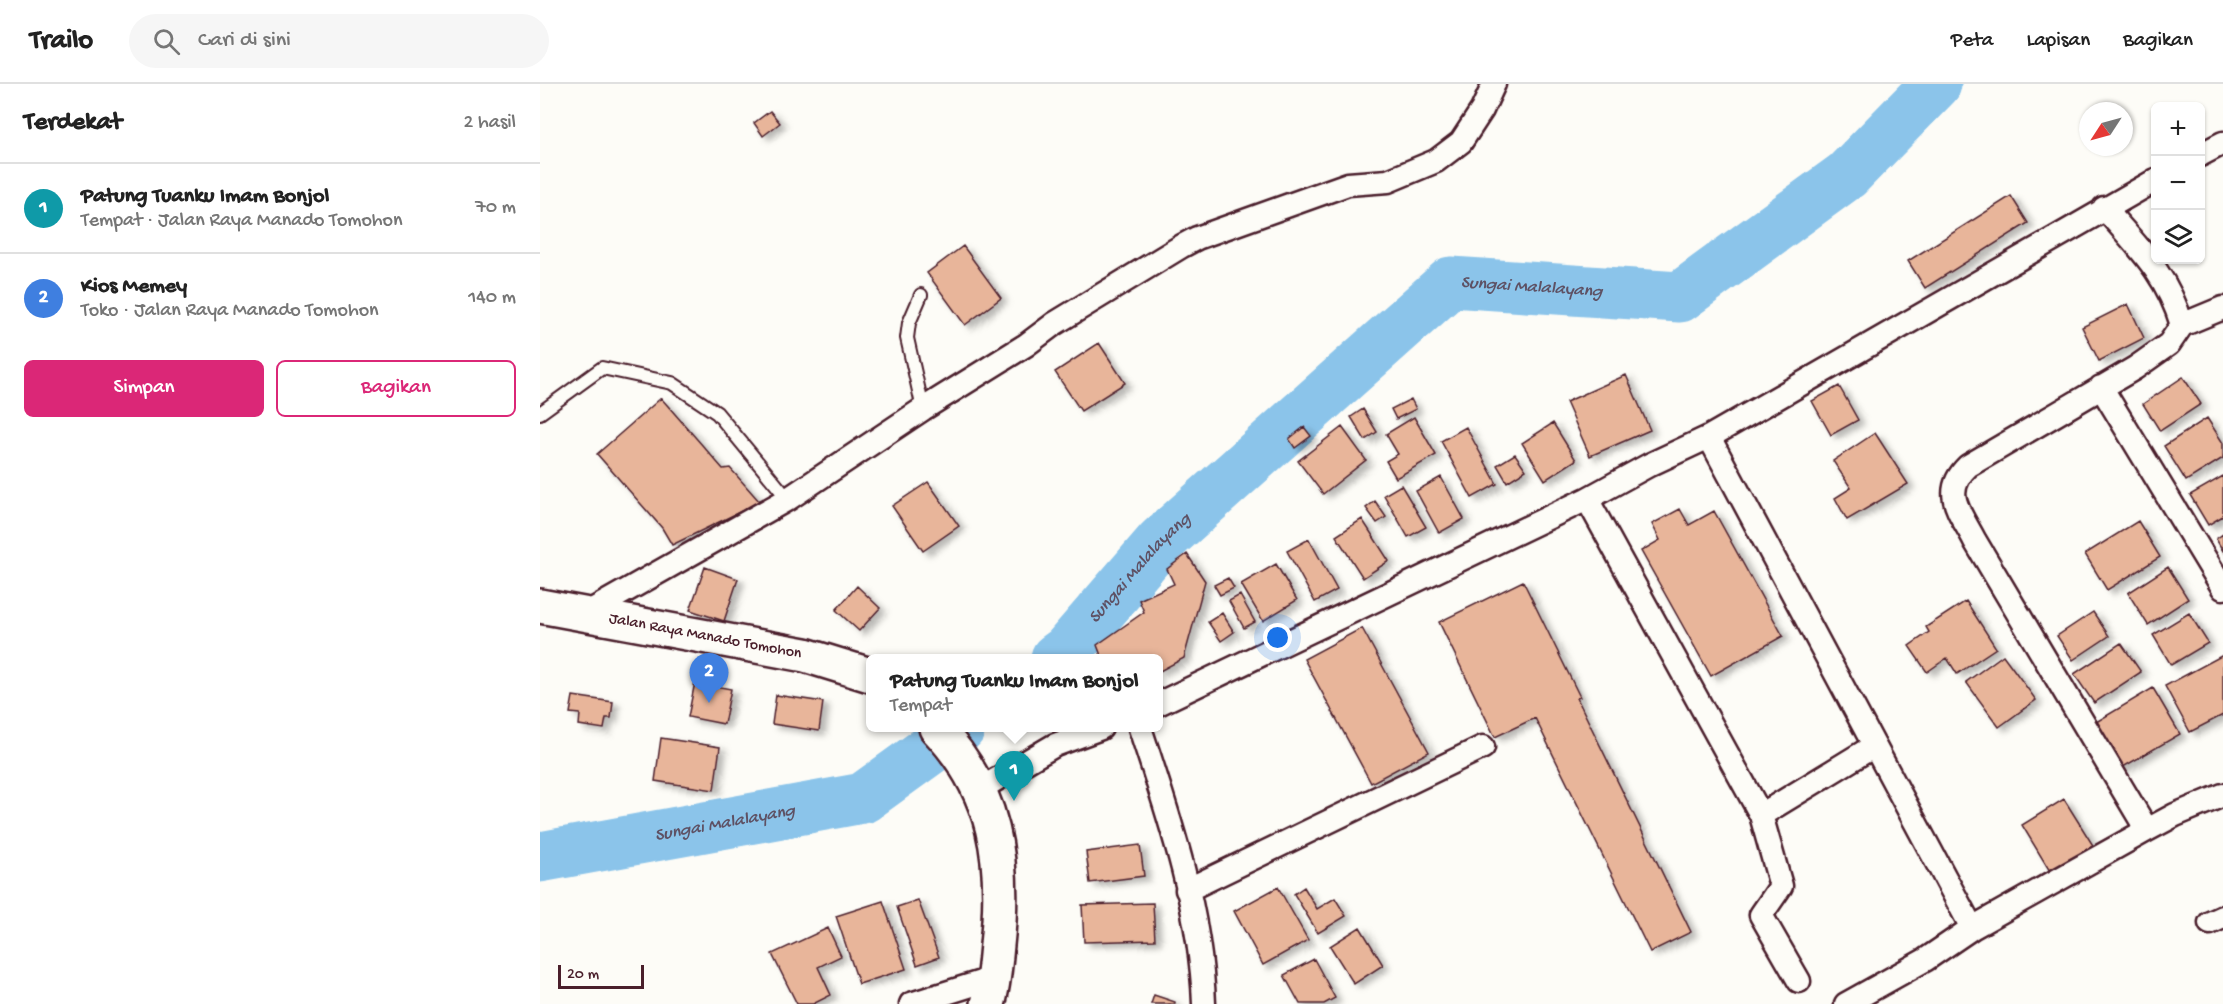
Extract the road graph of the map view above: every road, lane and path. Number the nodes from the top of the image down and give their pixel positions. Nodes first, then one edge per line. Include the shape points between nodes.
1 (1494, 84) edge
2 (2223, 143) edge
3 (2205, 152) edge
4 (2151, 183) edge
5 (2104, 208) junction
6 (921, 295) dead end
7 (2223, 308) edge
8 (2182, 325) junction
9 (2101, 387) junction
10 (923, 409) junction
11 (540, 413) edge
12 (1709, 437) junction
13 (788, 499) junction
14 (1587, 500) junction
15 (2223, 588) edge
16 (540, 606) edge
17 (585, 614) junction
18 (866, 673) edge
19 (1163, 702) edge
20 (939, 732) edge
21 (1090, 732) edge
22 (1141, 732) edge
23 (1875, 746) junction
24 (1483, 747) dead end
25 (974, 777) junction
26 (2223, 795) edge
27 (1761, 815) junction
28 (2147, 830) junction
29 (1188, 890) junction
30 (1972, 928) junction
31 (1799, 981) dead end
32 (991, 991) edge
33 (911, 1004) edge
34 (1204, 1004) edge
35 (1846, 1004) edge

1 - 10 street via 1461,142 1436,160 1388,181 1348,184 1197,238
2 - 3 street
4 - 5 street
5 - 8 street via 2157,268 2174,299
5 - 12 street
6 - 10 lane via 910,318 907,338
7 - 8 street
8 - 9 street via 2169,344
9 - 15 street
9 - 28 street via 1968,466 1953,489 1975,541
10 - 13 street
11 - 13 lane via 602,368 672,383 717,413
12 - 14 street
12 - 23 street
13 - 17 street
14 - 19 street
14 - 27 street
16 - 17 highway, Jalan Raya Manado Tomohon
17 - 18 highway, Jalan Raya Manado Tomohon via 805,655
20 - 25 highway
21 - 25 street
22 - 29 street
23 - 27 street
23 - 30 street
24 - 29 street
25 - 32 highway via 995,843 1001,898
26 - 28 street
27 - 31 street via 1781,886 1761,915
28 - 30 street
29 - 34 street via 1202,967
30 - 35 street via 1925,960
32 - 33 street

